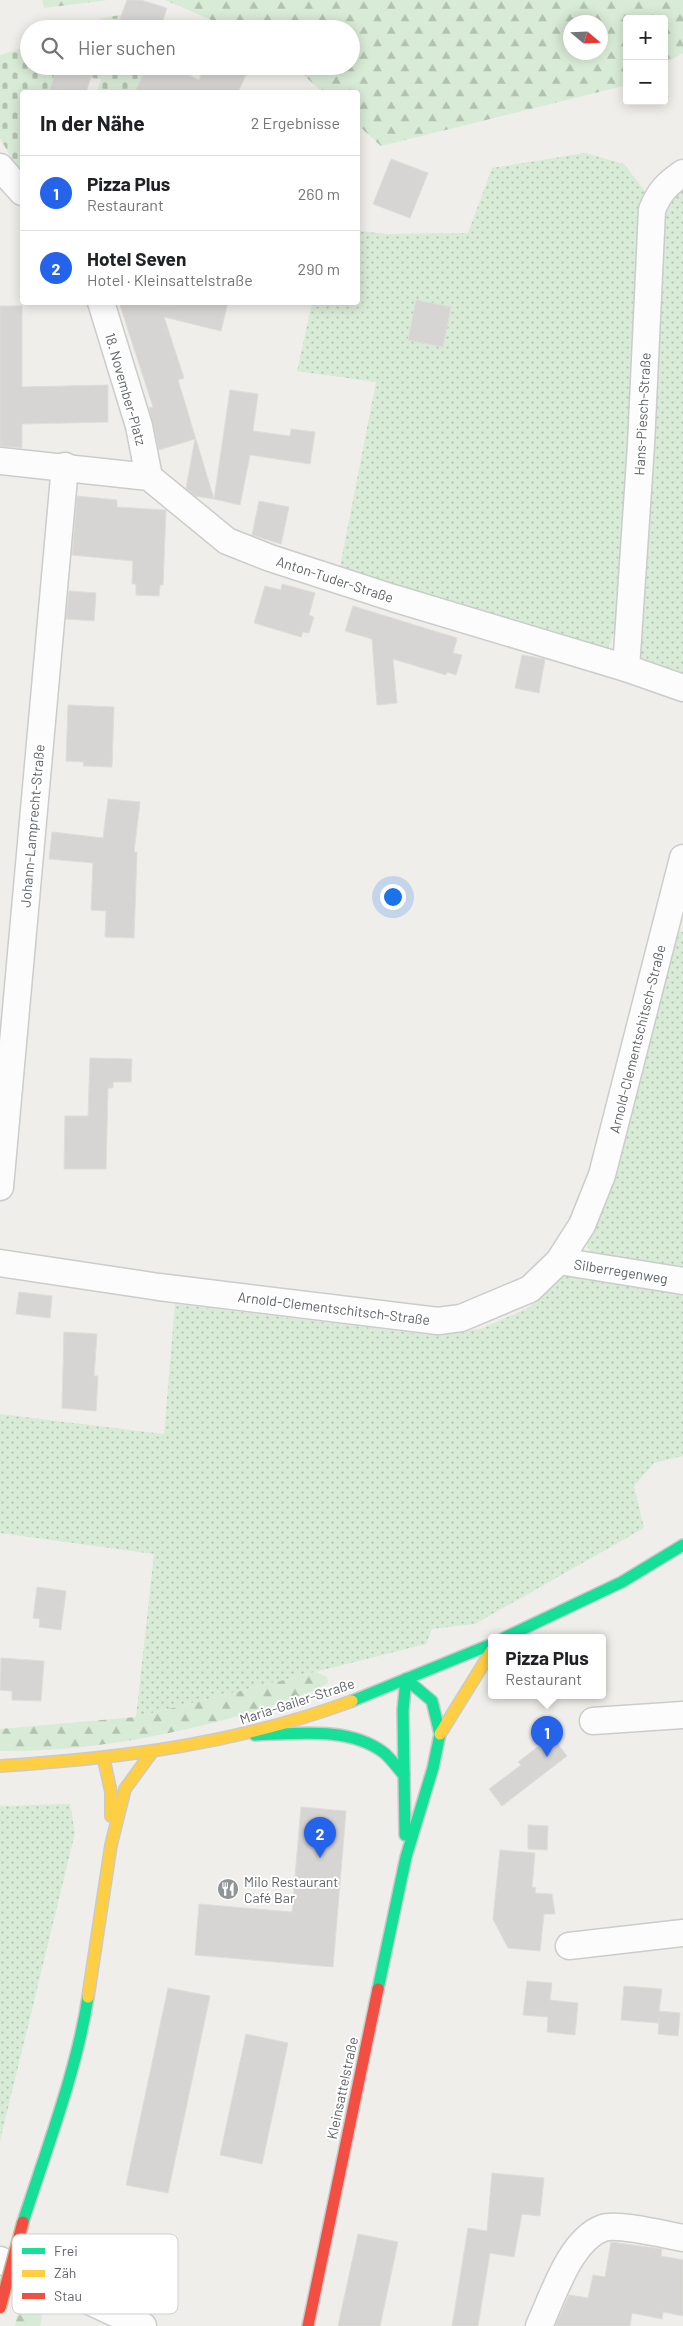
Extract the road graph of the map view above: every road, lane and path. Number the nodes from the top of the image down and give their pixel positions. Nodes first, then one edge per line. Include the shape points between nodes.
1 (0, 167) edge
2 (683, 173) edge
3 (20, 190) edge
4 (102, 305) edge
5 (0, 461) edge
6 (64, 466) junction
7 (149, 477) junction
8 (626, 668) junction
9 (683, 688) edge
10 (683, 858) edge
11 (0, 1187) edge
12 (559, 1261) junction
13 (0, 1263) edge
14 (683, 1281) edge
15 (683, 1545) edge
16 (512, 1634) edge
17 (488, 1646) edge
18 (488, 1656) edge
19 (406, 1679) junction
20 (683, 1716) edge
21 (593, 1721) dead end
22 (440, 1734) junction
23 (244, 1735) junction
24 (152, 1752) junction
25 (104, 1760) junction
26 (0, 1766) edge
27 (404, 1775) junction
28 (111, 1845) junction
29 (406, 1856) junction
30 (683, 1933) edge
31 (569, 1946) dead end
32 (20, 2234) edge
33 (683, 2238) edge
34 (0, 2260) edge
35 (12, 2264) edge
36 (12, 2266) edge
37 (0, 2309) edge
38 (117, 2314) edge
39 (143, 2326) edge
40 (308, 2326) edge
41 (539, 2326) edge

1 - 3 street
2 - 8 street, Hans-Piesch-Straße via 666,185 652,210
4 - 7 street, 18. November-Platz via 139,426
5 - 6 street
6 - 7 street
6 - 11 street, Johann-Lamprecht-Straße
7 - 8 street, Anton-Tuder-Straße via 228,541 270,558
8 - 9 street, Anton-Tuder-Straße
10 - 12 street, Arnold-Clementschitsch-Straße via 602,1175 582,1225
12 - 13 street, Arnold-Clementschitsch-Straße via 530,1289 461,1318 438,1321 159,1287
12 - 14 street, Silberregenweg
15 - 16 main road via 622,1582
17 - 19 main road, Maria-Gailer-Straße
18 - 22 main road
19 - 22 main road, Kleinsattelstraße via 432,1701
19 - 23 main road, Maria-Gailer-Straße via 334,1708
19 - 27 main road, Kleinsattelstraße
20 - 21 street
22 - 29 main road, Kleinsattelstraße
23 - 24 main road, Maria-Gailer-Straße
23 - 27 main road via 341,1736 360,1740 383,1752
24 - 25 main road, Maria-Gailer-Straße
24 - 28 main road via 125,1789
25 - 26 main road, Maria-Gailer-Straße
25 - 28 main road via 111,1792
27 - 29 main road, Kleinsattelstraße
28 - 32 main road, bridge via 85,2016
29 - 40 main road, Kleinsattelstraße
30 - 31 street
33 - 41 street via 604,2228 583,2240 568,2262
34 - 36 street
35 - 37 main road, bridge
38 - 39 street

